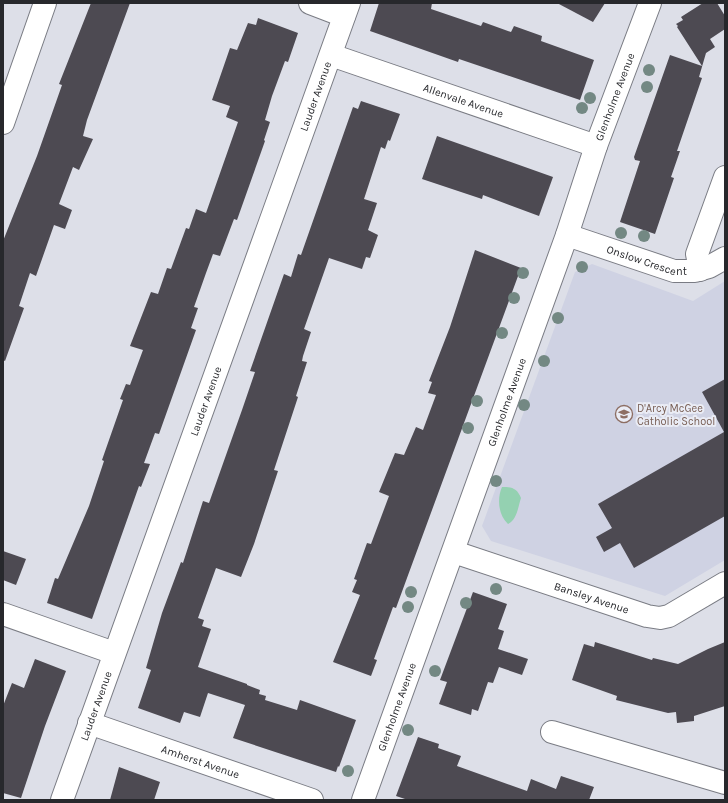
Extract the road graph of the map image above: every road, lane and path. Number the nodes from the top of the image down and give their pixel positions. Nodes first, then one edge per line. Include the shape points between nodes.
1 (45, 3) edge
2 (310, 3) edge
3 (650, 3) edge
4 (346, 9) edge
5 (331, 55) junction
6 (3, 123) edge
7 (596, 146) junction
8 (725, 177) edge
9 (567, 235) junction
10 (725, 258) edge
11 (700, 270) junction
12 (454, 552) junction
13 (725, 583) edge
14 (3, 614) edge
15 (114, 653) junction
16 (89, 723) junction
17 (552, 732) dead end
18 (725, 783) edge
19 (62, 800) edge
20 (312, 800) edge
21 (363, 800) edge

1 - 6 street
2 - 4 street
3 - 7 street, Glenholme Avenue
4 - 5 street, Lauder Avenue
5 - 7 street, Allenvale Avenue
5 - 15 street, Lauder Avenue
7 - 9 street, Glenholme Avenue
8 - 11 street via 697,254
9 - 11 street, Onslow Crescent via 674,272
9 - 12 street, Glenholme Avenue
10 - 11 street, Onslow Crescent
12 - 13 street, Bansley Avenue via 647,616 660,618 681,610
12 - 21 street, Glenholme Avenue
14 - 15 street
15 - 16 street, Lauder Avenue
16 - 19 street, Lauder Avenue
16 - 20 street, Amherst Avenue
17 - 18 street

